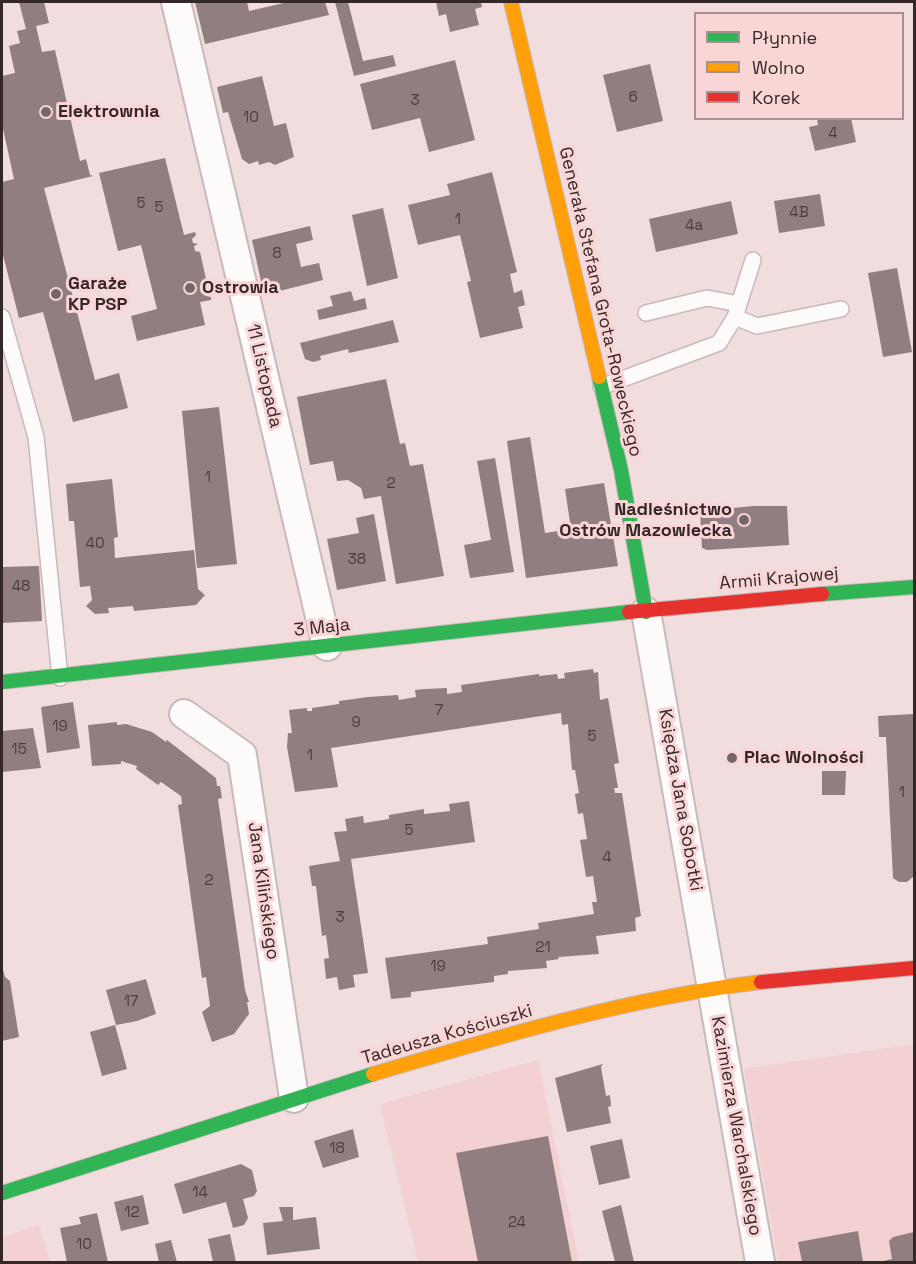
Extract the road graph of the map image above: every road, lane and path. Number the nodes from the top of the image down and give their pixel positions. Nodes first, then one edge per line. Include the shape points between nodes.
1 (176, 2) edge
2 (511, 2) edge
3 (753, 260) dead end
4 (841, 309) dead end
5 (737, 310) junction
6 (646, 312) dead end
7 (2, 317) edge
8 (601, 387) junction
9 (915, 587) edge
10 (646, 612) junction
11 (327, 646) junction
12 (60, 678) junction
13 (2, 682) edge
14 (184, 714) dead end
15 (915, 968) edge
16 (712, 989) junction
17 (294, 1098) junction
18 (2, 1193) edge
19 (760, 1263) edge

1 - 11 street, 11 Listopada
2 - 8 main road, Generała Stefana Grota-Roweckiego
3 - 5 lane
4 - 5 lane via 757,326
5 - 6 lane via 707,298
5 - 8 lane via 719,343
7 - 12 lane via 36,437
8 - 10 main road, Generała Stefana Grota-Roweckiego via 621,470
9 - 10 main road, Armii Krajowej
10 - 11 main road, 3 Maja
10 - 16 street, Księdza Jana Sobotki
11 - 12 main road, 3 Maja
12 - 13 main road, 3 Maja
14 - 17 street, Jana Kilińskiego via 242,755
15 - 16 main road, Tadeusza Kościuszki
16 - 17 main road, Tadeusza Kościuszki via 494,1037
16 - 19 street, Kazimierza Warchalskiego
17 - 18 main road, Tadeusza Kościuszki

